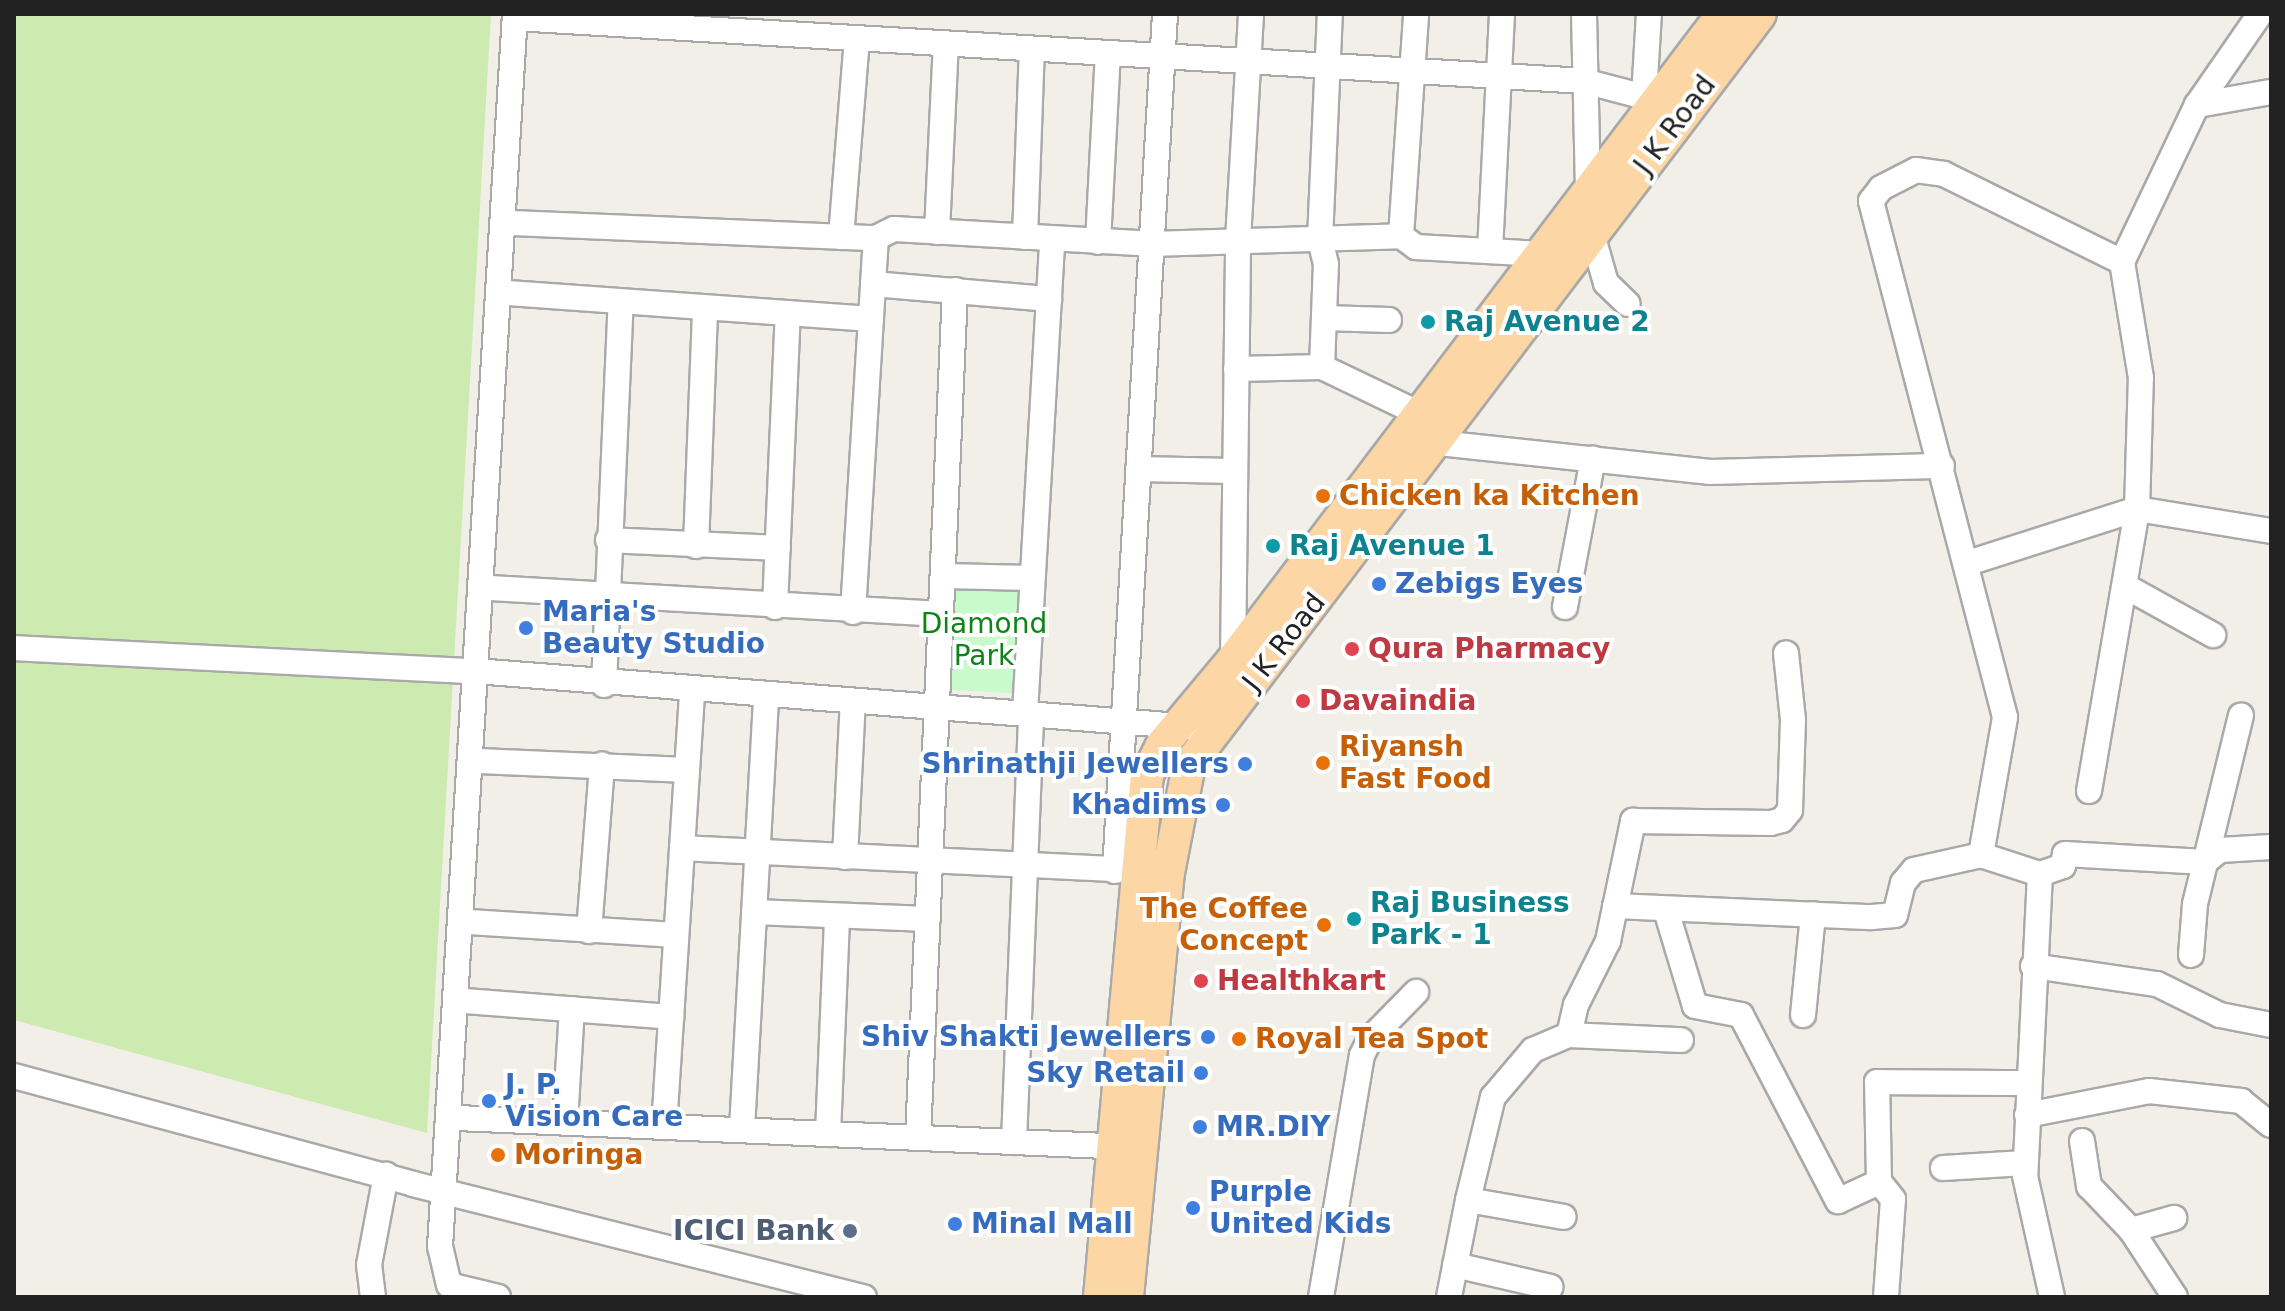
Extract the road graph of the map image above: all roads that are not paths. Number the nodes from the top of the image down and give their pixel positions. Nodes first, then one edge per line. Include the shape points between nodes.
1 (1165, 14) edge
2 (1251, 14) edge
3 (1330, 14) edge
4 (1416, 14) edge
5 (1502, 14) edge
6 (1584, 14) edge
7 (1649, 14) edge
8 (1760, 14) edge
9 (1722, 15) edge
10 (520, 16) edge
11 (2260, 22) edge
12 (786, 24) edge
13 (857, 39) junction
14 (946, 44) junction
15 (1032, 49) junction
16 (1108, 53) junction
17 (1162, 57) junction
18 (1248, 61) junction
19 (1326, 68) junction
20 (1412, 70) junction
21 (1497, 75) junction
22 (1584, 81) junction
23 (2271, 92) edge
24 (2197, 105) junction
25 (1654, 114) junction
26 (1588, 190) junction
27 (512, 223) junction
28 (937, 232) junction
29 (1592, 234) junction
30 (1401, 236) junction
31 (841, 237) junction
32 (1025, 237) junction
33 (876, 238) junction
34 (1052, 239) junction
35 (1238, 240) junction
36 (1320, 240) junction
37 (1098, 242) junction
38 (1151, 244) junction
39 (1490, 251) junction
40 (1541, 254) junction
41 (2122, 262) junction
42 (873, 284) junction
43 (955, 290) junction
44 (508, 293) junction
45 (1049, 299) junction
46 (621, 303) junction
47 (1628, 304) dead end
48 (705, 308) junction
49 (788, 313) junction
50 (1324, 318) junction
51 (871, 319) junction
52 (1389, 320) dead end
53 (1322, 367) junction
54 (1236, 369) junction
55 (1415, 420) junction
56 (1439, 443) junction
57 (1593, 459) junction
58 (1942, 466) junction
59 (1138, 469) junction
60 (1233, 471) junction
61 (2137, 509) junction
62 (2271, 531) edge
63 (608, 540) junction
64 (696, 546) junction
65 (778, 548) junction
66 (1968, 563) junction
67 (943, 576) junction
68 (1032, 578) junction
69 (2125, 586) junction
70 (490, 588) junction
71 (606, 596) junction
72 (775, 607) junction
73 (1565, 607) dead end
74 (853, 612) junction
75 (941, 614) junction
76 (2213, 635) dead end
77 (14, 648) edge
78 (1786, 653) dead end
79 (1233, 660) junction
80 (480, 672) junction
81 (604, 685) junction
82 (692, 691) junction
83 (766, 696) junction
84 (853, 701) junction
85 (937, 707) junction
86 (1028, 714) junction
87 (2241, 716) dead end
88 (1124, 719) junction
89 (1179, 725) junction
90 (1213, 731) junction
91 (479, 761) junction
92 (602, 765) junction
93 (1152, 766) junction
94 (687, 770) junction
95 (1184, 779) junction
96 (2089, 791) dead end
97 (2271, 847) edge
98 (682, 848) junction
99 (758, 852) junction
100 (1981, 855) junction
101 (845, 857) junction
102 (930, 861) junction
103 (2205, 862) junction
104 (1025, 866) junction
105 (1126, 870) junction
106 (2040, 874) junction
107 (1615, 906) junction
108 (1666, 910) junction
109 (754, 912) junction
110 (1813, 914) junction
111 (837, 916) junction
112 (928, 919) junction
113 (469, 922) junction
114 (589, 931) junction
115 (676, 935) junction
116 (2191, 955) dead end
117 (2033, 966) junction
118 (1416, 992) dead end
119 (464, 1001) junction
120 (572, 1009) junction
121 (1803, 1015) dead end
122 (671, 1017) junction
123 (2271, 1025) edge
124 (1569, 1035) junction
125 (1681, 1040) dead end
126 (14, 1076) edge
127 (2028, 1083) junction
128 (2027, 1115) junction
129 (457, 1118) junction
130 (565, 1122) junction
131 (2271, 1125) edge
132 (664, 1127) junction
133 (742, 1129) junction
134 (828, 1134) junction
135 (918, 1138) junction
136 (2082, 1141) dead end
137 (1014, 1142) junction
138 (1128, 1147) junction
139 (2025, 1163) junction
140 (1943, 1168) dead end
141 (386, 1175) junction
142 (1879, 1182) junction
143 (448, 1192) junction
144 (1468, 1200) junction
145 (1564, 1217) dead end
146 (2174, 1218) dead end
147 (2131, 1230) junction
148 (1455, 1265) junction
149 (1550, 1287) dead end
150 (373, 1297) edge
151 (498, 1297) edge
152 (864, 1297) edge
153 (1100, 1297) edge
154 (1127, 1297) edge
155 (1321, 1297) edge
156 (1449, 1297) edge
157 (1886, 1297) edge
158 (2052, 1297) edge
159 (2175, 1297) edge

1 - 17 street
2 - 18 street
3 - 19 street
4 - 20 street
5 - 21 street
6 - 22 street
7 - 25 street
8 - 25 main road, J K Road
9 - 25 main road, J K Road
10 - 12 street
10 - 27 street
10 - 80 street
11 - 24 street
12 - 13 street
13 - 14 street
13 - 31 street
14 - 15 street
14 - 28 street
15 - 16 street
15 - 32 street
16 - 17 street
16 - 37 street
17 - 18 street
17 - 38 street
18 - 19 street
18 - 35 street
19 - 20 street
19 - 36 street
20 - 21 street
20 - 30 street
21 - 22 street
21 - 39 street
22 - 25 street
22 - 26 street
23 - 24 street
24 - 41 street
25 - 26 main road, J K Road
25 - 29 main road, J K Road
26 - 40 main road, J K Road
27 - 31 street
27 - 44 street
28 - 32 street
28 - 33 street via 894,229
29 - 47 street via 1606,283
29 - 56 main road, J K Road
30 - 36 street
30 - 39 street via 1416,247
31 - 33 street
32 - 34 street
33 - 42 street
34 - 37 street
34 - 45 street
35 - 36 street
35 - 38 street
35 - 54 street
36 - 50 street via 1326,264
37 - 38 street
38 - 59 street
39 - 40 street
40 - 55 main road, J K Road
41 - 58 street via 1944,174 1916,170 1881,188 1871,201
41 - 61 street via 2141,378
42 - 43 street
42 - 51 street
43 - 45 street
43 - 67 street
44 - 46 street
44 - 70 street
45 - 68 street
46 - 48 street
46 - 63 street
48 - 49 street
48 - 64 street
49 - 51 street
49 - 65 street
50 - 52 street
50 - 53 street
51 - 74 street
53 - 54 street
53 - 55 street
54 - 60 street
55 - 56 street
55 - 79 main road, J K Road
56 - 57 street
56 - 90 main road, J K Road
57 - 58 street via 1710,472
57 - 73 street
58 - 66 street
59 - 60 street
59 - 88 street
60 - 79 street
61 - 62 street
61 - 66 street
61 - 69 street
63 - 64 street
63 - 71 street
64 - 65 street
65 - 72 street
66 - 100 street via 2005,717
67 - 68 street
67 - 75 street
68 - 86 street
69 - 76 street
69 - 96 street
70 - 71 street
70 - 80 street
71 - 72 street
71 - 81 street
72 - 74 street
74 - 75 street
75 - 85 street
77 - 80 street
78 - 107 street via 1793,720 1790,810 1771,823 1633,821
79 - 89 main road, J K Road
80 - 81 street
80 - 91 street
80 - 143 street
81 - 82 street
82 - 83 street
82 - 94 street
83 - 84 street
83 - 99 street
84 - 85 street
84 - 101 street
85 - 86 street
85 - 102 street
86 - 88 street
86 - 104 street
87 - 103 street
88 - 89 street
88 - 105 street
89 - 90 street
89 - 93 main road, J K Road
90 - 95 main road, J K Road
91 - 92 street
91 - 113 street
92 - 94 street
92 - 114 street
93 - 95 main road
93 - 105 main road, J K Road
94 - 98 street
95 - 138 main road, J K Road
97 - 103 street via 2220,850
98 - 99 street
98 - 115 street
99 - 101 street
99 - 109 street
100 - 106 street
100 - 110 street via 1914,870 1903,883 1895,915
101 - 102 street
102 - 104 street
102 - 112 street
103 - 106 street via 2065,854 2063,866
103 - 116 street
104 - 105 street
104 - 137 street
105 - 138 main road, J K Road
106 - 117 street
107 - 108 street
107 - 124 street via 1603,954 1576,1005
108 - 110 street
108 - 142 street via 1695,1006 1741,1015 1838,1201
109 - 111 street
109 - 133 street
110 - 121 street
111 - 112 street
111 - 134 street
112 - 135 street
113 - 114 street
113 - 119 street
114 - 115 street
115 - 122 street
117 - 123 street via 2157,984 2220,1015
117 - 127 street
118 - 155 street via 1370,1039 1362,1055
119 - 120 street
119 - 129 street
120 - 122 street
120 - 130 street
122 - 132 street
124 - 125 street
124 - 144 street via 1533,1050 1493,1097
126 - 141 street
127 - 128 street
127 - 142 street via 1877,1082
128 - 131 street via 2149,1091 2241,1101
128 - 139 street
129 - 130 street
129 - 143 street
130 - 132 street
132 - 133 street
133 - 134 street
134 - 135 street
135 - 137 street
136 - 147 street via 2089,1186
137 - 138 street
138 - 153 main road, J K Road
138 - 154 main road, J K Road
139 - 140 street
139 - 158 street
141 - 143 street
141 - 150 street via 369,1265
142 - 157 street via 1893,1199
143 - 151 street via 449,1285
143 - 152 street
144 - 145 street
144 - 148 street
146 - 147 street
147 - 159 street
148 - 149 street
148 - 156 street

